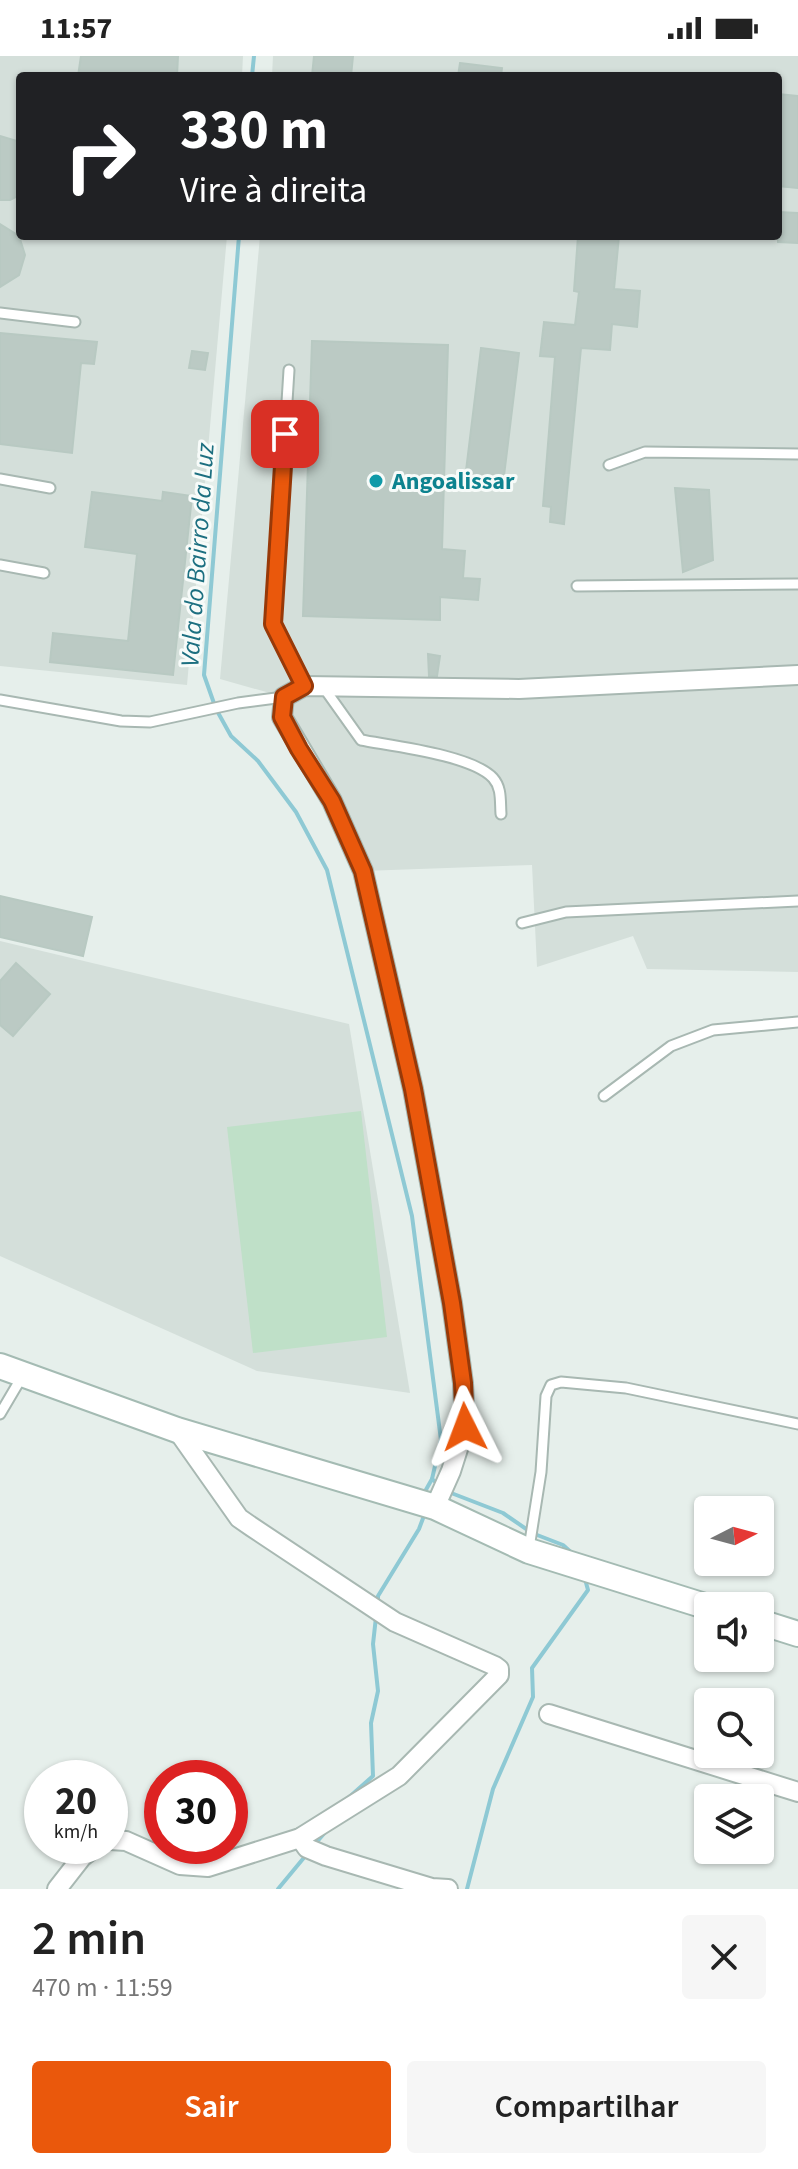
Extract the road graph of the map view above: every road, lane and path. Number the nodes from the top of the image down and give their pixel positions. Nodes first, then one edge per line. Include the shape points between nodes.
1 (0, 313) edge
2 (75, 322) dead end
3 (289, 370) dead end
4 (798, 454) edge
5 (609, 465) dead end
6 (0, 479) edge
7 (50, 488) dead end
8 (0, 565) edge
9 (44, 573) dead end
10 (798, 584) edge
11 (577, 586) dead end
12 (798, 675) edge
13 (304, 686) junction
14 (324, 688) junction
15 (284, 697) junction
16 (0, 700) edge
17 (501, 814) dead end
18 (798, 901) edge
19 (522, 923) dead end
20 (798, 1022) edge
21 (604, 1096) dead end
22 (11, 1371) edge
23 (0, 1414) edge
24 (798, 1424) edge
25 (177, 1430) junction
26 (435, 1507) junction
27 (529, 1551) junction
28 (694, 1603) edge
29 (774, 1626) edge
30 (798, 1634) edge
31 (549, 1714) dead end
32 (798, 1792) edge
33 (300, 1838) junction
34 (128, 1842) edge
35 (77, 1864) edge
36 (57, 1889) edge
37 (448, 1889) edge

1 - 2 lane
3 - 13 lane via 273,624
4 - 5 lane via 645,452
6 - 7 lane
8 - 9 lane
10 - 11 lane
12 - 14 street via 519,689
13 - 14 street
13 - 15 street
14 - 17 lane via 361,740 467,761 492,777 500,790
15 - 16 lane via 150,722
15 - 26 street via 282,717 332,801 363,871 413,1089 463,1383 465,1427
18 - 19 lane via 566,912
20 - 21 lane via 713,1030 671,1046
22 - 23 lane
22 - 25 street
24 - 27 lane via 626,1388 551,1385
25 - 26 street
25 - 33 street via 239,1518 395,1622 499,1669 499,1675 399,1776
26 - 27 street
27 - 28 street
29 - 30 street
31 - 32 street
33 - 34 street via 208,1867 180,1865
33 - 37 street via 307,1848 326,1856
35 - 36 street

